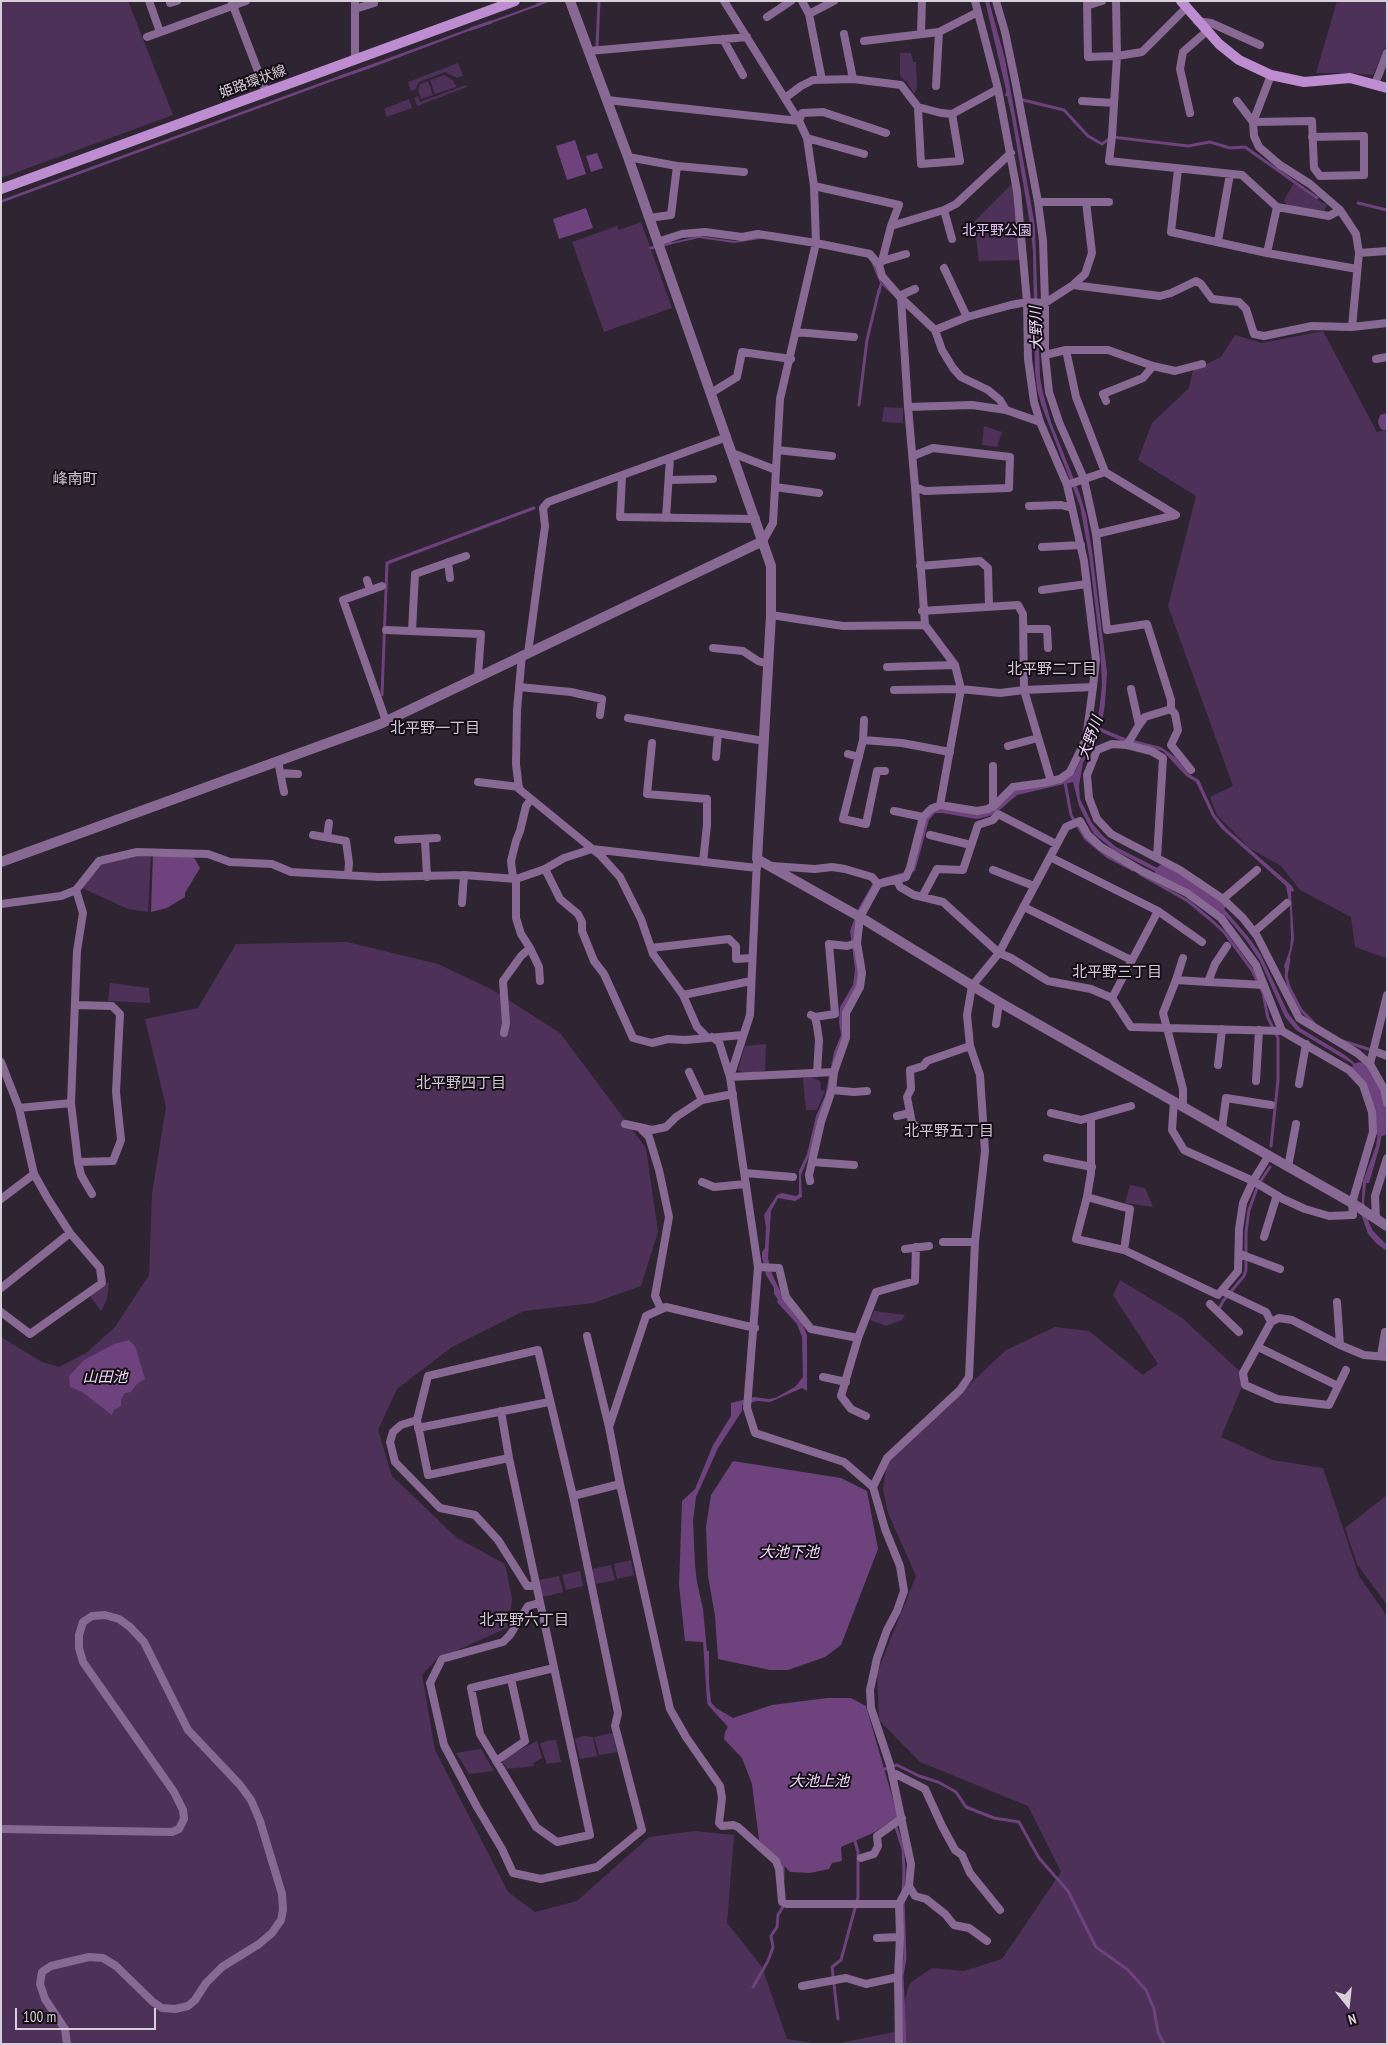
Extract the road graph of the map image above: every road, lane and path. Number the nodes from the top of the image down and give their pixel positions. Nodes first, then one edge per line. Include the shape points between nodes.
1 (149, 1) edge
2 (246, 1) edge
3 (515, 1) edge
4 (570, 1) edge
5 (724, 1) edge
6 (791, 1) edge
7 (802, 1) edge
8 (834, 1) edge
9 (922, 1) edge
10 (976, 1) edge
11 (996, 1) edge
12 (1102, 1) edge
13 (1116, 1) edge
14 (374, 3) dead end
15 (1088, 3) edge
16 (232, 4) edge
17 (1184, 4) edge
18 (355, 5) edge
19 (978, 12) junction
20 (809, 14) junction
21 (767, 17) dead end
22 (1197, 21) junction
23 (160, 32) junction
24 (939, 32) junction
25 (1207, 32) junction
26 (921, 33) junction
27 (844, 34) dead end
28 (147, 37) dead end
29 (747, 37) junction
30 (723, 39) junction
31 (864, 41) dead end
32 (1260, 45) dead end
33 (589, 51) junction
34 (1387, 54) edge
35 (1117, 56) junction
36 (355, 59) junction
37 (821, 74) dead end
38 (1271, 74) junction
39 (742, 75) dead end
40 (853, 79) junction
41 (1375, 84) junction
42 (936, 86) dead end
43 (1387, 88) edge
44 (998, 89) junction
45 (266, 92) junction
46 (786, 98) junction
47 (607, 100) junction
48 (1082, 101) dead end
49 (1237, 101) dead end
50 (1114, 103) junction
51 (918, 107) junction
52 (1190, 112) dead end
53 (952, 114) junction
54 (799, 121) junction
55 (1253, 122) junction
56 (886, 133) dead end
57 (1312, 137) dead end
58 (807, 138) junction
59 (1011, 153) junction
60 (864, 154) dead end
61 (628, 157) junction
62 (677, 166) junction
63 (1178, 169) junction
64 (744, 172) dead end
65 (1230, 174) junction
66 (814, 186) junction
67 (1, 189) edge
68 (1038, 202) junction
69 (1086, 202) junction
70 (1109, 202) dead end
71 (1278, 207) junction
72 (944, 210) junction
73 (1340, 210) junction
74 (649, 218) junction
75 (890, 226) junction
76 (952, 239) dead end
77 (1218, 241) junction
78 (657, 242) junction
79 (816, 243) junction
80 (1387, 251) edge
81 (1267, 253) junction
82 (1359, 253) junction
83 (906, 254) dead end
84 (880, 263) junction
85 (944, 268) dead end
86 (1358, 269) junction
87 (1073, 285) junction
88 (916, 288) dead end
89 (900, 297) junction
90 (1027, 302) junction
91 (1046, 304) junction
92 (967, 317) junction
93 (1387, 323) edge
94 (1352, 327) junction
95 (935, 330) junction
96 (796, 332) junction
97 (854, 337) dead end
98 (1066, 350) junction
99 (1045, 355) junction
100 (1387, 357) edge
101 (790, 359) junction
102 (1376, 359) dead end
103 (1202, 364) dead end
104 (1153, 366) junction
105 (711, 393) junction
106 (1106, 401) dead end
107 (908, 407) junction
108 (1006, 410) junction
109 (1040, 422) junction
110 (727, 438) junction
111 (777, 450) junction
112 (732, 453) junction
113 (832, 456) dead end
114 (913, 456) junction
115 (670, 458) junction
116 (776, 470) junction
117 (1105, 472) junction
118 (622, 476) junction
119 (1084, 478) junction
120 (713, 479) dead end
121 (669, 480) junction
122 (1067, 485) junction
123 (775, 487) junction
124 (915, 487) junction
125 (819, 494) dead end
126 (1030, 506) dead end
127 (1072, 508) junction
128 (666, 518) junction
129 (756, 519) junction
130 (1096, 534) junction
131 (763, 541) junction
132 (1080, 545) junction
133 (1042, 547) dead end
134 (466, 556) dead end
135 (448, 562) junction
136 (920, 566) junction
137 (450, 578) dead end
138 (367, 580) dead end
139 (1087, 584) junction
140 (382, 586) dead end
141 (370, 590) junction
142 (1042, 590) dead end
143 (988, 606) junction
144 (922, 610) junction
145 (771, 615) junction
146 (925, 625) junction
147 (1024, 629) junction
148 (386, 630) dead end
149 (412, 631) junction
150 (1050, 645) dead end
151 (713, 648) dead end
152 (525, 654) junction
153 (768, 664) junction
154 (955, 665) junction
155 (886, 667) dead end
156 (478, 676) junction
157 (519, 687) junction
158 (1093, 687) junction
159 (961, 689) junction
160 (1131, 689) dead end
161 (894, 690) dead end
162 (1024, 690) junction
163 (1171, 709) junction
164 (600, 715) dead end
165 (628, 718) dead end
166 (864, 720) dead end
167 (386, 721) junction
168 (1139, 725) junction
169 (718, 733) junction
170 (1038, 738) junction
171 (1086, 739) junction
172 (863, 740) junction
173 (764, 741) junction
174 (1129, 742) junction
175 (652, 743) dead end
176 (1008, 746) dead end
177 (1097, 750) junction
178 (950, 752) junction
179 (848, 754) dead end
180 (716, 757) dead end
181 (859, 757) junction
182 (278, 761) junction
183 (993, 766) dead end
184 (1191, 770) dead end
185 (885, 771) dead end
186 (280, 773) junction
187 (298, 774) dead end
188 (1051, 781) junction
189 (478, 782) dead end
190 (519, 787) junction
191 (284, 792) dead end
192 (531, 799) junction
193 (940, 805) junction
194 (993, 807) junction
195 (894, 811) dead end
196 (923, 817) junction
197 (329, 823) dead end
198 (313, 835) dead end
199 (930, 835) dead end
200 (327, 837) junction
201 (437, 838) dead end
202 (398, 840) dead end
203 (425, 840) junction
204 (1056, 844) junction
205 (971, 845) junction
206 (592, 849) junction
207 (1050, 857) junction
208 (1157, 858) junction
209 (1, 862) edge
210 (703, 862) junction
211 (757, 864) junction
212 (770, 866) junction
213 (545, 869) junction
214 (993, 870) dead end
215 (1258, 870) dead end
216 (348, 875) junction
217 (464, 875) junction
218 (427, 877) junction
219 (514, 878) junction
220 (897, 880) junction
221 (878, 884) junction
222 (1034, 886) junction
223 (76, 890) junction
224 (922, 897) junction
225 (1223, 899) junction
226 (462, 903) dead end
227 (1287, 903) dead end
228 (1, 904) edge
229 (1024, 907) junction
230 (1158, 911) junction
231 (857, 916) junction
232 (1254, 932) junction
233 (1202, 942) dead end
234 (857, 943) junction
235 (1227, 946) dead end
236 (530, 948) junction
237 (651, 948) junction
238 (999, 953) junction
239 (752, 958) junction
240 (1184, 958) dead end
241 (1131, 960) junction
242 (1176, 980) junction
243 (540, 981) dead end
244 (751, 981) junction
245 (1208, 982) junction
246 (1264, 985) junction
247 (972, 986) junction
248 (683, 995) junction
249 (1387, 995) edge
250 (1112, 998) junction
251 (999, 1002) junction
252 (75, 1005) junction
253 (835, 1014) junction
254 (836, 1024) dead end
255 (996, 1024) dead end
256 (1167, 1028) junction
257 (1222, 1029) junction
258 (1259, 1030) junction
259 (1282, 1031) junction
260 (504, 1033) dead end
261 (743, 1035) junction
262 (709, 1037) junction
263 (1306, 1044) junction
264 (970, 1046) junction
265 (1374, 1051) junction
266 (1387, 1056) edge
267 (1, 1062) edge
268 (1370, 1064) junction
269 (1218, 1065) dead end
270 (689, 1072) dead end
271 (830, 1072) junction
272 (818, 1073) junction
273 (730, 1077) junction
274 (1256, 1081) dead end
275 (1299, 1084) dead end
276 (832, 1090) junction
277 (867, 1091) dead end
278 (733, 1094) junction
279 (702, 1100) junction
280 (1179, 1103) junction
281 (1387, 1103) edge
282 (71, 1104) junction
283 (1271, 1105) dead end
284 (1131, 1106) dead end
285 (19, 1108) junction
286 (910, 1113) junction
287 (1051, 1113) dead end
288 (897, 1116) dead end
289 (1091, 1118) junction
290 (625, 1124) dead end
291 (1296, 1124) dead end
292 (639, 1126) junction
293 (917, 1127) dead end
294 (1222, 1128) junction
295 (1269, 1155) junction
296 (1047, 1158) dead end
297 (1387, 1158) edge
298 (78, 1162) junction
299 (812, 1162) junction
300 (854, 1165) dead end
301 (1092, 1167) junction
302 (1288, 1167) junction
303 (34, 1174) junction
304 (744, 1174) junction
305 (793, 1177) dead end
306 (810, 1181) dead end
307 (1253, 1181) junction
308 (702, 1182) dead end
309 (746, 1184) junction
310 (92, 1194) dead end
311 (1276, 1195) junction
312 (1087, 1197) junction
313 (1, 1200) edge
314 (1352, 1203) junction
315 (1376, 1219) junction
316 (1387, 1226) edge
317 (70, 1233) junction
318 (1264, 1237) dead end
319 (943, 1242) dead end
320 (975, 1242) junction
321 (930, 1246) dead end
322 (916, 1247) junction
323 (905, 1249) dead end
324 (1124, 1250) junction
325 (1240, 1254) junction
326 (758, 1267) junction
327 (1280, 1269) dead end
328 (1, 1288) edge
329 (1220, 1293) junction
330 (1337, 1302) dead end
331 (661, 1309) junction
332 (1, 1312) edge
333 (1271, 1322) junction
334 (754, 1328) junction
335 (1239, 1332) dead end
336 (1384, 1332) dead end
337 (587, 1336) dead end
338 (858, 1338) junction
339 (1340, 1345) junction
340 (1258, 1348) junction
341 (1384, 1357) edge
342 (1346, 1370) dead end
343 (823, 1377) dead end
344 (846, 1382) junction
345 (1338, 1386) junction
346 (549, 1402) junction
347 (501, 1411) junction
348 (866, 1416) dead end
349 (418, 1424) junction
350 (609, 1427) junction
351 (509, 1458) junction
352 (620, 1484) junction
353 (874, 1487) junction
354 (573, 1496) junction
355 (536, 1586) junction
356 (539, 1603) junction
357 (554, 1668) junction
358 (511, 1678) junction
359 (496, 1761) junction
360 (892, 1772) junction
361 (902, 1818) junction
362 (1, 1829) edge
363 (861, 1858) dead end
364 (909, 1886) junction
365 (899, 1904) junction
366 (1000, 1910) dead end
367 (900, 1937) junction
368 (877, 1938) dead end
369 (987, 1941) dead end
370 (898, 1977) junction
371 (802, 1986) dead end
372 (67, 2044) edge
373 (899, 2044) edge

1 - 23 street
2 - 16 street
3 - 36 main road, 姫路環状線
4 - 33 street
5 - 29 street
6 - 21 street
7 - 20 street
8 - 20 street
9 - 26 street
10 - 19 street
11 - 68 street
12 - 15 street
13 - 35 street
14 - 18 street
15 - 35 street via 1088,57
16 - 23 street
16 - 45 street
17 - 22 main road
17 - 35 street via 1142,52
18 - 36 street
19 - 24 street
19 - 44 street
20 - 37 street
22 - 25 main road
22 - 32 street via 1211,23
23 - 28 street
24 - 26 street
24 - 42 street
25 - 38 main road via 1239,60
25 - 52 street via 1183,52 1180,69
26 - 31 street
27 - 40 street
29 - 30 street
29 - 46 street
30 - 33 street
30 - 39 street
33 - 47 street
34 - 41 street
35 - 50 street
36 - 45 main road, 姫路環状線
38 - 41 main road via 1304,82 1350,78
38 - 55 street
40 - 46 street via 814,80
40 - 51 street via 901,85
41 - 43 main road
44 - 53 street
44 - 59 street
45 - 67 main road, 姫路環状線
46 - 54 street
47 - 54 street
47 - 61 street
48 - 50 street
49 - 55 street
50 - 63 street via 1108,162
51 - 53 street
51 - 53 street via 921,164 960,161
54 - 56 street via 802,113 823,112
54 - 58 street
55 - 57 street via 1312,121 1314,168 1320,176 1364,175 1364,136
55 - 73 street via 1259,147
58 - 60 street
58 - 66 street
59 - 72 street via 956,204
59 - 90 street
61 - 62 street
61 - 74 street
62 - 64 street
62 - 74 street via 671,215
63 - 65 street
63 - 77 street via 1171,232
65 - 71 street via 1242,175
65 - 77 street
66 - 75 street via 899,205
66 - 79 street
68 - 69 street
68 - 91 street
69 - 70 street
69 - 87 street via 1092,253 1085,274
71 - 73 street via 1329,216
71 - 81 street
72 - 75 street
72 - 76 street
73 - 82 street via 1356,234
74 - 78 street
75 - 84 street
77 - 81 street
78 - 79 street via 682,234 705,232 742,237 758,234
78 - 105 street
79 - 84 street via 870,254
79 - 96 street
80 - 82 street
81 - 86 street
82 - 86 street
83 - 84 street
84 - 89 street via 882,276
85 - 92 street
86 - 94 street
87 - 91 street
87 - 94 street via 1160,296 1196,281 1212,299 1239,302 1246,309 1254,334 1264,336 1312,326
88 - 89 street
89 - 95 street
89 - 107 street
90 - 91 street
90 - 92 street
90 - 109 street via 1028,359
91 - 99 street
92 - 95 street
93 - 94 street
95 - 108 street via 953,368 961,377 988,390
96 - 97 street
96 - 101 street
98 - 99 street
98 - 104 street via 1108,350
98 - 117 street via 1076,397
99 - 119 street via 1049,392
100 - 102 street
101 - 105 street via 742,352 737,377
101 - 111 street via 780,399
103 - 104 street via 1175,371
104 - 106 street via 1143,378 1103,394
105 - 110 street
107 - 108 street via 972,405
107 - 114 street
108 - 109 street
109 - 122 street
110 - 112 street
110 - 115 street
111 - 113 street
111 - 116 street
112 - 116 street
112 - 129 street
114 - 124 street
114 - 124 street via 933,448 1010,457 1009,488 925,491
115 - 118 street
115 - 121 street
116 - 123 street
117 - 119 street
117 - 130 street via 1176,515
118 - 128 street via 620,517
118 - 152 street via 548,502 544,508 545,526
119 - 122 street
119 - 130 street
120 - 121 street
121 - 128 street
122 - 127 street
123 - 125 street
123 - 131 street via 773,523
124 - 136 street
126 - 127 street via 1062,504
127 - 132 street
128 - 129 street
129 - 131 street
130 - 163 street via 1108,630 1147,624
131 - 145 street via 771,566
131 - 152 street
132 - 133 street
132 - 139 street
134 - 135 street
135 - 137 street
135 - 149 street via 415,574
136 - 143 street via 980,561 988,568
136 - 144 street
138 - 141 street
139 - 142 street
139 - 158 street via 1096,660
140 - 141 street
141 - 167 street via 343,600
143 - 144 street
143 - 147 street via 1018,605 1023,614
144 - 146 street
145 - 146 street via 843,626
145 - 153 street
146 - 154 street
147 - 150 street via 1048,629
147 - 162 street
148 - 149 street
149 - 156 street via 481,634
151 - 153 street via 743,651
152 - 156 street
152 - 157 street
153 - 173 street
154 - 155 street
154 - 159 street
156 - 167 street
157 - 164 street via 602,699
157 - 190 street via 516,764
158 - 162 street
158 - 171 street
159 - 161 street
159 - 162 street via 1000,693
159 - 178 street
160 - 168 street
162 - 170 street
163 - 168 street via 1145,717
163 - 184 street via 1178,730 1171,745
165 - 169 street
166 - 172 street
167 - 182 street
168 - 174 street
169 - 173 street
169 - 180 street
170 - 176 street
170 - 188 street
171 - 177 street
171 - 188 street via 1070,772
172 - 178 street
172 - 181 street
173 - 211 street
174 - 177 street
174 - 208 street via 1163,758
175 - 210 street via 646,794 707,799
177 - 208 street via 1086,775 1089,798 1097,820 1111,834
178 - 193 street
179 - 181 street
181 - 185 street via 839,818 866,824 878,771
182 - 186 street
182 - 209 street
183 - 194 street
186 - 187 street
186 - 191 street
188 - 194 street via 1013,787
189 - 190 street
190 - 192 street
192 - 206 street
192 - 219 street via 526,806 511,861
193 - 194 street via 977,811
193 - 196 street
195 - 196 street
196 - 220 street via 910,868 906,877
197 - 200 street
198 - 200 street
199 - 205 street
200 - 216 street via 346,840
201 - 203 street
202 - 203 street
203 - 218 street
204 - 205 street via 998,814 993,820 978,825
204 - 207 street
204 - 246 street via 1066,827 1080,821 1088,835 1101,847 1187,893 1221,918 1256,965
205 - 224 street via 963,870 937,868
206 - 210 street
206 - 213 street via 564,858
206 - 237 street via 620,877
207 - 222 street
207 - 230 street
208 - 225 street
210 - 211 street
211 - 212 street
211 - 239 street
212 - 221 street via 832,867 872,877
212 - 231 street
213 - 219 street
213 - 262 street via 560,900 578,914 594,961 604,974 633,1038 652,1043
214 - 222 street
215 - 225 street
216 - 218 street
216 - 223 street via 291,872 272,864 230,862 208,854 137,852 99,861
217 - 218 street
217 - 219 street
217 - 226 street
219 - 236 street via 516,918
220 - 221 street
220 - 224 street via 900,887
221 - 231 street
222 - 229 street
223 - 228 street via 61,896
223 - 252 street via 83,913 77,951
224 - 238 street via 943,902
225 - 232 street
227 - 232 street
229 - 238 street
229 - 241 street
230 - 233 street
230 - 241 street
231 - 234 street
231 - 247 street
232 - 268 street via 1299,1018
234 - 253 street via 847,946 829,944
234 - 271 street via 862,973 860,986 846,1014 846,1038
235 - 245 street
236 - 243 street via 539,967
236 - 260 street via 503,981
237 - 239 street via 729,939 736,946 736,959
237 - 248 street
238 - 247 street
238 - 250 street via 1048,981 1091,989
239 - 244 street
240 - 242 street
241 - 250 street
242 - 245 street
242 - 256 street via 1163,1013
244 - 248 street
244 - 261 street via 750,1015
245 - 246 street
246 - 259 street
247 - 251 street
247 - 264 street via 967,1015
248 - 262 street via 697,1027
249 - 265 street
250 - 256 street via 1131,1027
251 - 255 street
251 - 280 street
252 - 282 street
252 - 298 street via 112,1006 120,1014 116,1092 121,1140 113,1160
253 - 254 street
253 - 272 street via 813,1016 819,1040
256 - 257 street
256 - 280 street via 1183,1089
257 - 258 street
257 - 269 street
258 - 259 street
258 - 274 street
259 - 263 street
261 - 262 street
261 - 273 street
262 - 273 street via 719,1042
263 - 275 street
263 - 314 street via 1349,1070 1363,1085 1372,1112 1373,1132
264 - 286 street via 910,1070 911,1089 907,1097
264 - 320 street via 980,1075 985,1151
265 - 266 street
265 - 268 street
267 - 285 street
268 - 281 street via 1384,1089
270 - 279 street
271 - 272 street
271 - 276 street
272 - 273 street
273 - 278 street
276 - 277 street
276 - 299 street
278 - 279 street
278 - 304 street
279 - 292 street via 666,1127 652,1130
280 - 294 street
280 - 307 street via 1172,1130 1184,1150
282 - 285 street
282 - 298 street
283 - 294 street via 1226,1098
284 - 289 street
285 - 303 street
286 - 288 street
286 - 293 street via 912,1123
287 - 289 street via 1081,1120
289 - 301 street
290 - 292 street
291 - 302 street
292 - 331 street via 649,1137 669,1217 655,1296
294 - 295 street
295 - 302 street
295 - 307 street
296 - 301 street
297 - 315 street via 1375,1196
298 - 310 street
299 - 300 street
299 - 306 street
301 - 312 street
302 - 314 street
303 - 313 street
303 - 317 street
304 - 305 street
304 - 309 street
307 - 311 street
307 - 325 street via 1243,1203
308 - 309 street via 714,1187
309 - 326 street
311 - 314 street via 1329,1216 1354,1215
311 - 318 street
312 - 324 street via 1130,1209
312 - 324 street via 1076,1239
314 - 315 street
315 - 316 street
317 - 328 street
317 - 332 street via 100,1268 102,1283 30,1334
319 - 320 street
320 - 353 street via 969,1377 960,1390 887,1458
321 - 322 street
322 - 323 street
322 - 338 street via 915,1281 876,1292
324 - 329 street
325 - 327 street
325 - 329 street via 1238,1271
326 - 334 street
326 - 338 street via 779,1268 786,1297 811,1329
329 - 333 street via 1266,1312
329 - 335 street via 1208,1307
330 - 339 street
331 - 334 street via 666,1307
331 - 350 street via 646,1316
333 - 339 street via 1279,1318 1292,1320
333 - 340 street
334 - 353 street via 746,1408 755,1434 844,1462
336 - 341 street
337 - 350 street
338 - 344 street
339 - 341 street via 1364,1355
340 - 345 street
340 - 345 street via 1243,1373 1245,1385 1277,1399 1329,1405
342 - 345 street
343 - 344 street
344 - 348 street via 841,1396 851,1409
346 - 347 street
346 - 349 street via 538,1350 428,1376
346 - 354 street
347 - 349 street
347 - 351 street
349 - 351 street via 428,1475
349 - 355 street via 401,1425 393,1432 390,1442 395,1462 440,1508 474,1515 498,1540 527,1586
350 - 352 street
351 - 355 street
352 - 354 street
352 - 365 street via 670,1709 720,1786 720,1823 738,1827 776,1861 782,1902 786,1904
353 - 360 street via 885,1529 900,1566 904,1591 877,1658 870,1690 871,1708
354 - 356 street via 618,1713 614,1726 642,1830 597,1867 541,1879 513,1873 444,1744 430,1683 442,1659 503,1642 528,1606
355 - 356 street
356 - 357 street
357 - 358 street
357 - 359 street via 590,1835 558,1842 536,1827
358 - 359 street via 525,1741
358 - 359 street via 471,1688 480,1734
360 - 361 street
360 - 366 street via 926,1788 955,1850 962,1855 970,1873
361 - 363 street via 877,1836 878,1846 874,1854
361 - 364 street via 911,1864
362 - 372 street via 172,1832 179,1829 184,1819 174,1792 83,1662 79,1635 83,1622 92,1616 105,1615 118,1618 144,1642 188,1730 252,1800 260,1821 282,1894 281,1920 272,1933 222,1967 188,2006 175,2009 162,2008 153,2002 116,1966 103,1958 90,1957 51,1966 42,1972 40,1984 45,1999 65,2029
364 - 365 street
364 - 369 street via 915,1896 926,1899 954,1925 970,1928
365 - 367 street
367 - 368 street
367 - 370 street
370 - 371 street via 866,1984 846,1978
370 - 373 street

